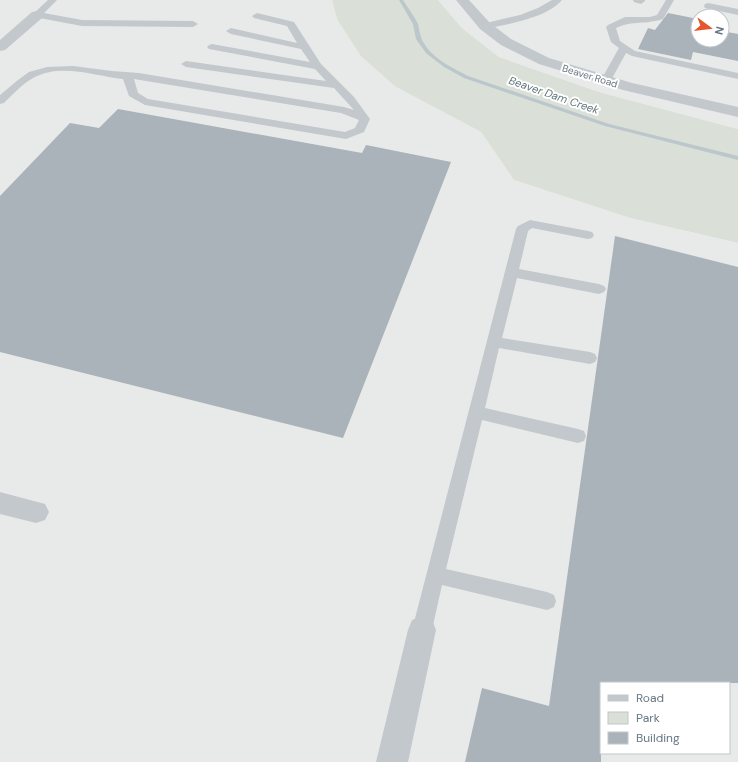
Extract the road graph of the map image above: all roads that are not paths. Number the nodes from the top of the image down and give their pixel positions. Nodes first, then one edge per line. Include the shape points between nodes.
1 (53, 0) edge
2 (462, 0) edge
3 (558, 0) edge
4 (670, 0) edge
5 (708, 6) dead end
6 (738, 12) edge
7 (37, 15) junction
8 (257, 16) dead end
9 (193, 24) dead end
10 (485, 26) junction
11 (231, 31) dead end
12 (0, 47) edge
13 (212, 47) dead end
14 (304, 47) junction
15 (624, 48) junction
16 (186, 64) dead end
17 (320, 67) junction
18 (738, 76) edge
19 (128, 77) junction
20 (606, 80) junction
21 (338, 86) junction
22 (0, 101) edge
23 (738, 112) edge
24 (365, 119) junction
25 (588, 235) dead end
26 (511, 272) junction
27 (599, 288) dead end
28 (494, 342) junction
29 (590, 358) dead end
30 (476, 412) junction
31 (578, 436) dead end
32 (0, 503) edge
33 (36, 512) dead end
34 (436, 575) junction
35 (547, 601) dead end
36 (422, 630) joint
37 (392, 762) edge

1 - 7 lane
2 - 10 street, Beaver Road
3 - 10 lane via 548,8 523,18
4 - 15 lane via 660,17 651,20 625,20 611,27 616,42
5 - 6 lane
7 - 9 lane via 82,23
7 - 12 street
8 - 14 lane via 291,24
10 - 20 street, Beaver Road via 506,42 544,61
11 - 14 lane
13 - 17 lane
14 - 17 lane
15 - 18 lane via 632,53
15 - 20 lane
16 - 21 lane
17 - 21 lane
19 - 22 lane via 60,67 32,74
19 - 24 lane via 139,76 344,110
19 - 24 lane via 134,94 145,102 346,136 360,130
20 - 23 street, Beaver Road
21 - 24 lane via 359,108
25 - 26 lane via 530,224 522,229
26 - 27 lane
26 - 28 lane
28 - 29 lane
28 - 30 lane
30 - 31 lane
30 - 34 lane
32 - 33 street
34 - 35 lane
34 - 36 lane
36 - 37 street

